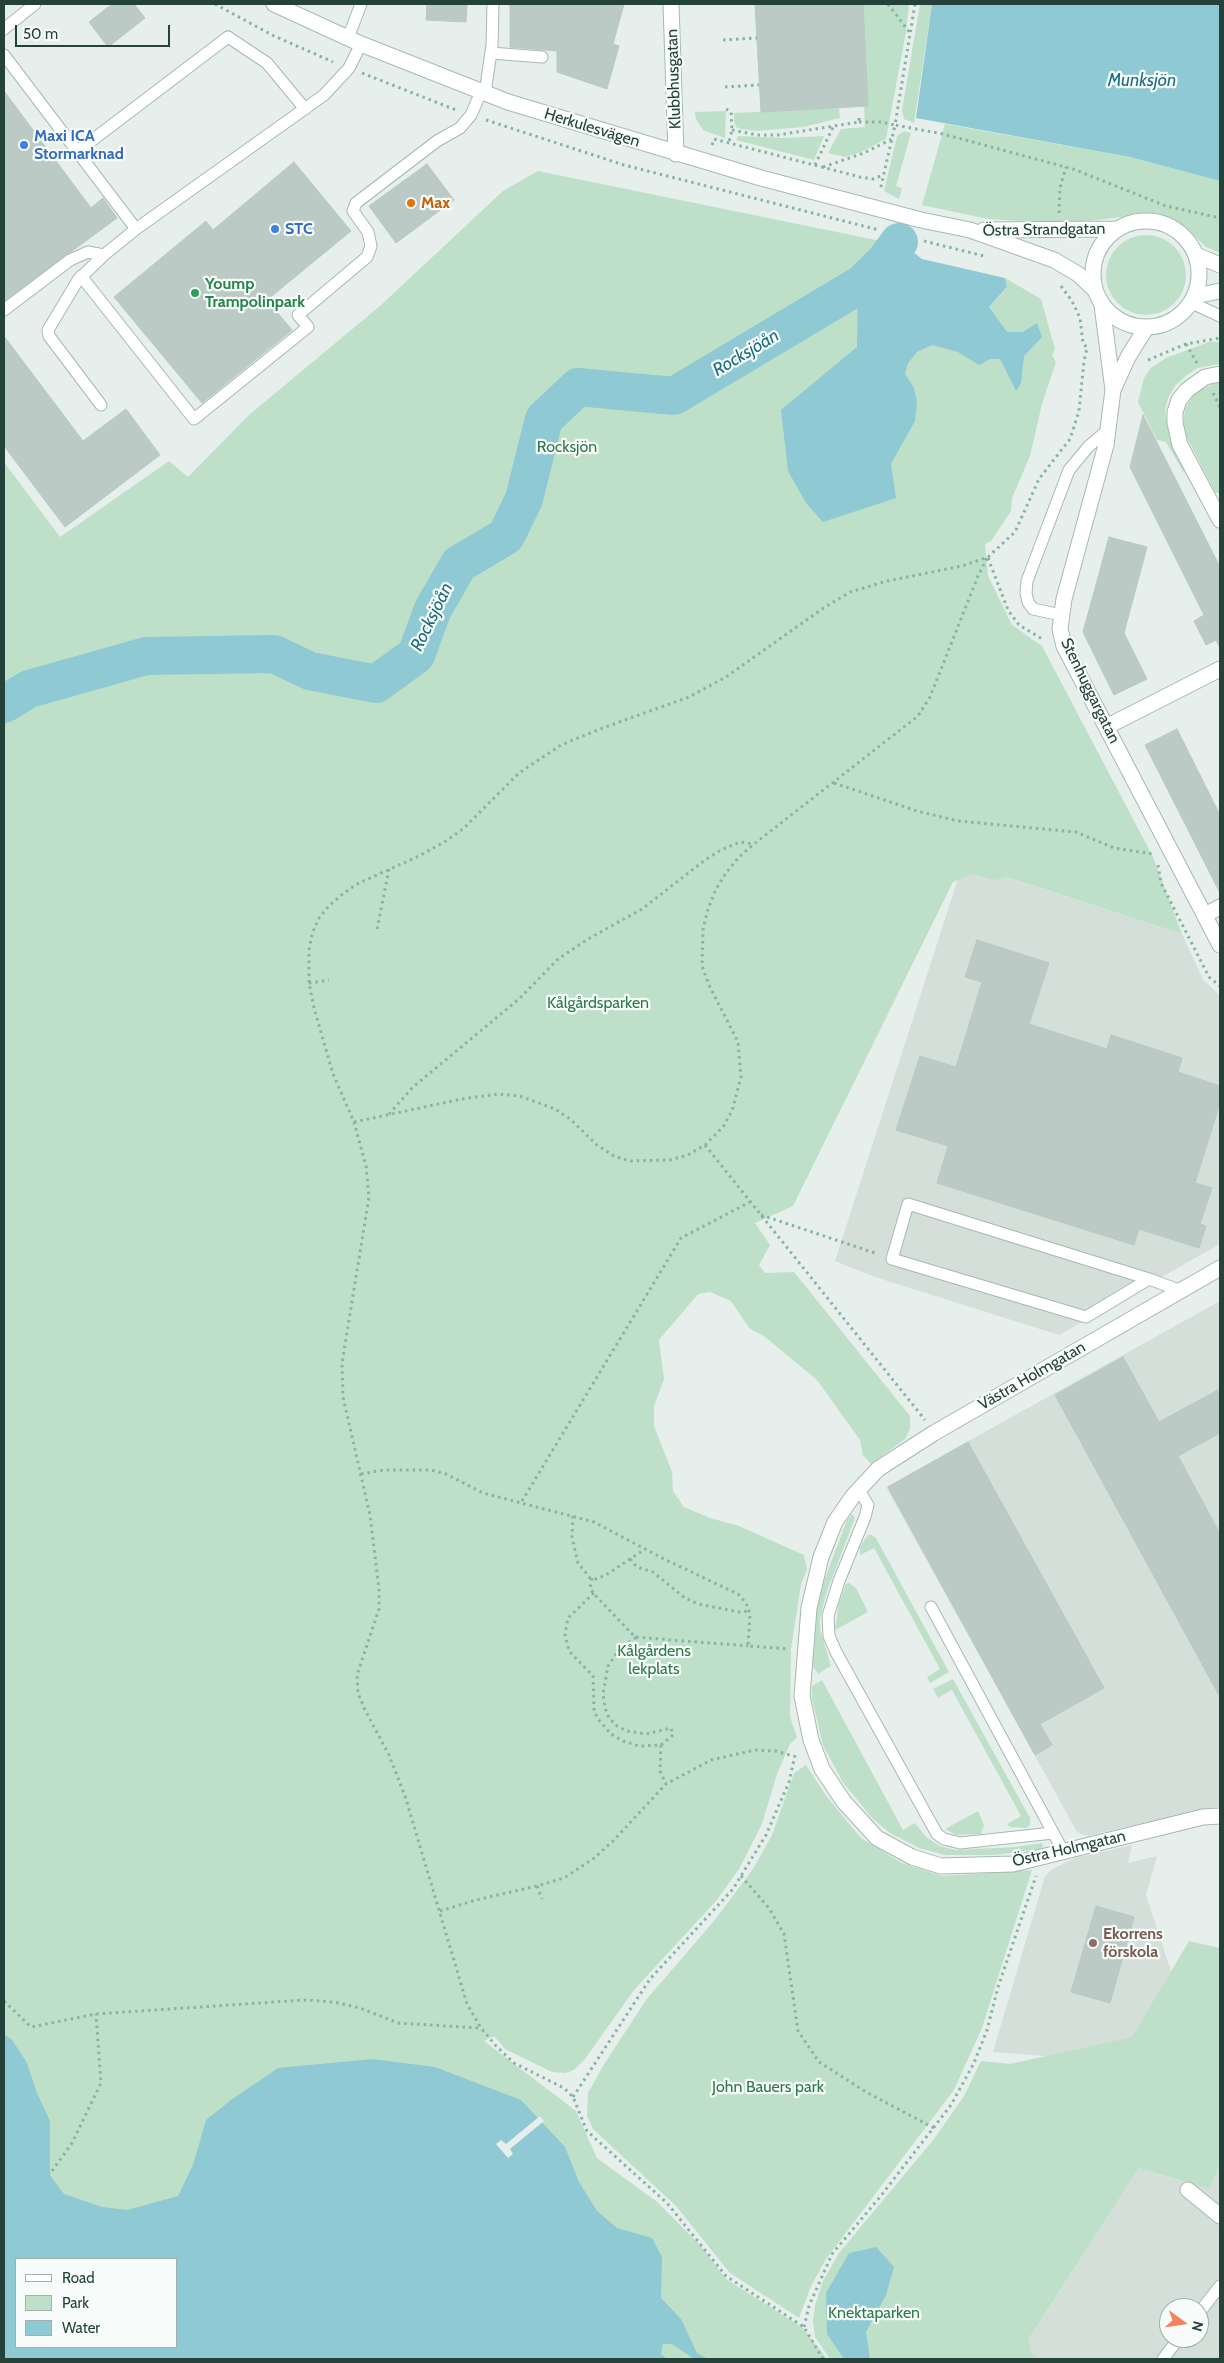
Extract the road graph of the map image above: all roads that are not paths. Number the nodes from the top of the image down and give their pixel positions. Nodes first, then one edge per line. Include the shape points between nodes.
1 (35, 4) edge
2 (274, 4) edge
3 (361, 4) edge
4 (493, 4) edge
5 (671, 4) edge
6 (4, 29) edge
7 (355, 41) junction
8 (491, 53) junction
9 (4, 55) edge
10 (542, 57) dead end
11 (483, 93) junction
12 (305, 109) junction
13 (78, 151) junction
14 (676, 154) junction
15 (921, 220) joint
16 (136, 228) junction
17 (1117, 229) junction
18 (970, 230) junction
19 (104, 255) junction
20 (1196, 255) junction
21 (1220, 265) edge
22 (81, 276) junction
23 (1095, 290) junction
24 (1220, 291) edge
25 (1193, 299) junction
26 (1102, 305) junction
27 (4, 310) edge
28 (1220, 316) edge
29 (1146, 328) junction
30 (1220, 374) edge
31 (1113, 390) junction
32 (100, 405) dead end
33 (1108, 430) junction
34 (1220, 520) edge
35 (1061, 615) junction
36 (1220, 669) edge
37 (1106, 727) junction
38 (1220, 907) edge
39 (1205, 915) junction
40 (1220, 944) edge
41 (1220, 1268) edge
42 (1148, 1279) junction
43 (1179, 1290) junction
44 (856, 1493) junction
45 (931, 1607) dead end
46 (1220, 1816) edge
47 (1052, 1832) junction
48 (1062, 1851) junction
49 (1188, 2190) dead end
50 (1220, 2216) edge
51 (1220, 2286) edge
52 (1209, 2300) edge
53 (1171, 2348) edge
54 (1163, 2359) edge

1 - 6 lane
2 - 7 street, Herkulesvägen
3 - 7 lane
4 - 8 lane
5 - 14 street, Klubbhusgatan
7 - 11 street, Herkulesvägen
7 - 12 lane via 349,68 337,83
8 - 10 lane
8 - 11 lane
9 - 13 lane
11 - 14 street, Herkulesvägen
11 - 22 lane via 460,128 437,141 356,203 353,211 368,232 371,246 366,258 298,315 308,327 194,419
12 - 13 lane via 267,63 228,38
12 - 16 lane
13 - 16 lane
14 - 15 street, Herkulesvägen
15 - 18 street, Östra Strandgatan
16 - 19 lane
17 - 18 street, Östra Strandgatan
17 - 20 street via 1135,222 1154,221 1172,227 1186,239
17 - 23 street via 1104,240 1096,256 1092,273
18 - 23 street, Östra Strandgatan via 1054,260 1078,274
19 - 22 lane
19 - 27 lane via 88,252 70,260
20 - 21 street
20 - 25 street via 1199,282
22 - 32 lane via 51,323 49,336
23 - 26 street
24 - 25 street
25 - 28 lane
25 - 29 street via 1179,316 1164,325
26 - 29 street via 1129,325
26 - 31 street, Stenhuggargatan
29 - 31 street, Stenhuggargatan
30 - 34 street via 1205,377 1187,390 1175,412 1180,444
31 - 33 street, Stenhuggargatan
33 - 35 street, Stenhuggargatan
33 - 35 lane via 1069,470 1027,581 1026,593 1033,609
35 - 37 street, Stenhuggargatan via 1064,646
36 - 37 street
37 - 39 street, Stenhuggargatan
38 - 39 street
39 - 40 street, Stenhuggargatan
41 - 43 street, Västra Holmgatan
42 - 42 lane via 908,1204 892,1259 1086,1317
42 - 43 lane
43 - 44 street, Västra Holmgatan via 934,1432 878,1469
44 - 47 lane via 868,1505 828,1616 829,1636 936,1834 944,1840 960,1843
44 - 48 street, Östra Holmgatan via 835,1522 821,1557 809,1608 802,1696 811,1740 822,1769 876,1838 941,1866 1014,1864
45 - 47 lane
46 - 48 street, Östra Holmgatan via 1203,1817
47 - 48 lane
49 - 50 street
51 - 52 lane
53 - 54 lane

